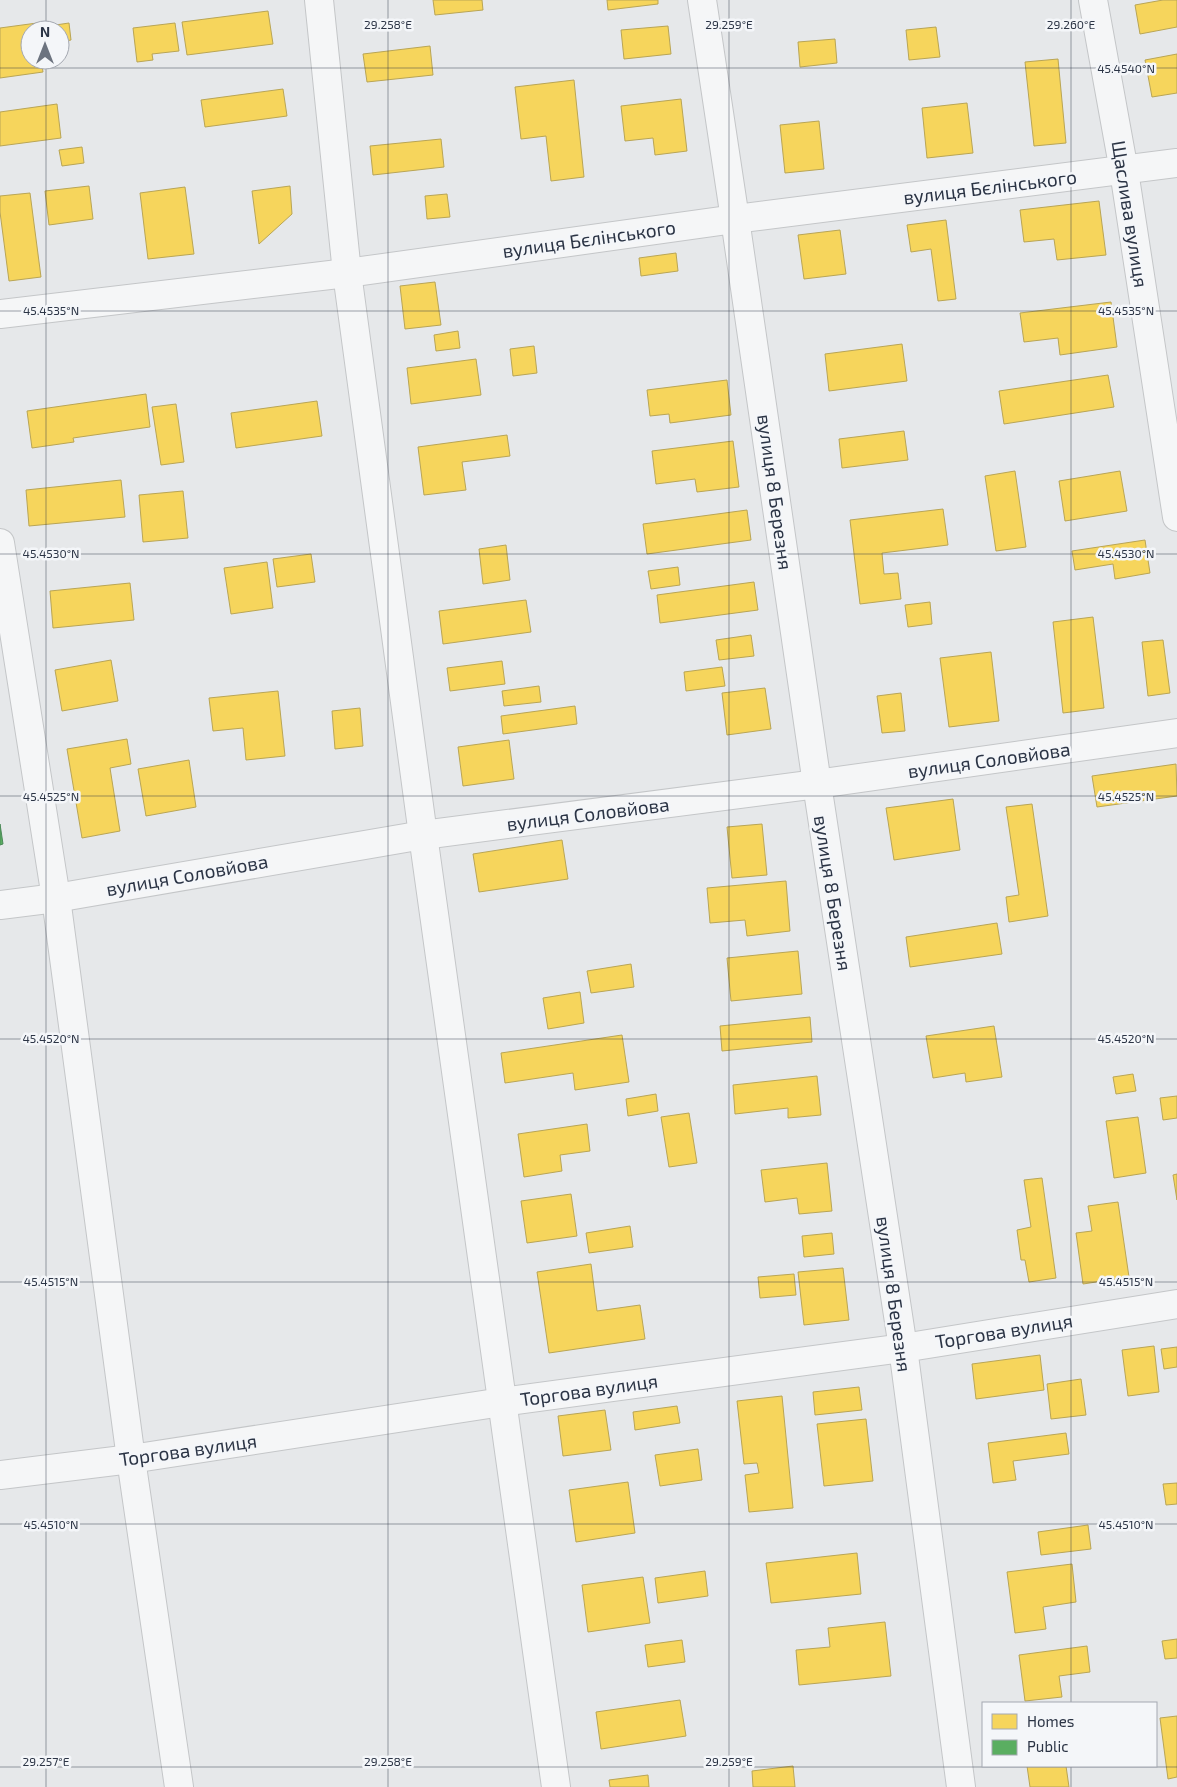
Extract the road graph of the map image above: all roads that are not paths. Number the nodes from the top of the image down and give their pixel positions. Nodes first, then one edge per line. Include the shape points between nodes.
1 (319, 0) edge
2 (702, 0) edge
3 (1093, 0) edge
4 (1177, 163) edge
5 (1124, 171) junction
6 (736, 219) junction
7 (347, 273) junction
8 (0, 314) edge
9 (1177, 517) edge
10 (0, 543) edge
11 (1177, 733) edge
12 (817, 784) junction
13 (423, 835) junction
14 (56, 898) junction
15 (0, 905) edge
16 (1177, 1304) edge
17 (903, 1348) junction
18 (502, 1402) junction
19 (131, 1459) junction
20 (0, 1475) edge
21 (179, 1787) edge
22 (556, 1787) edge
23 (961, 1787) edge

1 - 7 street
2 - 6 street, вулиця 8 Березня
3 - 5 street, Щаслива вулиця
4 - 5 street, вулиця Бєлінського
5 - 6 street, вулиця Бєлінського
5 - 9 street, Щаслива вулиця
6 - 7 street, вулиця Бєлінського
6 - 12 street, вулиця 8 Березня
7 - 8 street, вулиця Бєлінського
7 - 13 street
10 - 14 street
11 - 12 street, вулиця Соловйова
12 - 13 street, вулиця Соловйова
12 - 17 street, вулиця 8 Березня
13 - 14 street, вулиця Соловйова
13 - 18 street
14 - 15 street, вулиця Соловйова
14 - 19 street
16 - 17 street, Торгова вулиця
17 - 18 street, Торгова вулиця
17 - 23 street, вулиця 8 Березня
18 - 19 street, Торгова вулиця
18 - 22 street
19 - 20 street, Торгова вулиця
19 - 21 street

